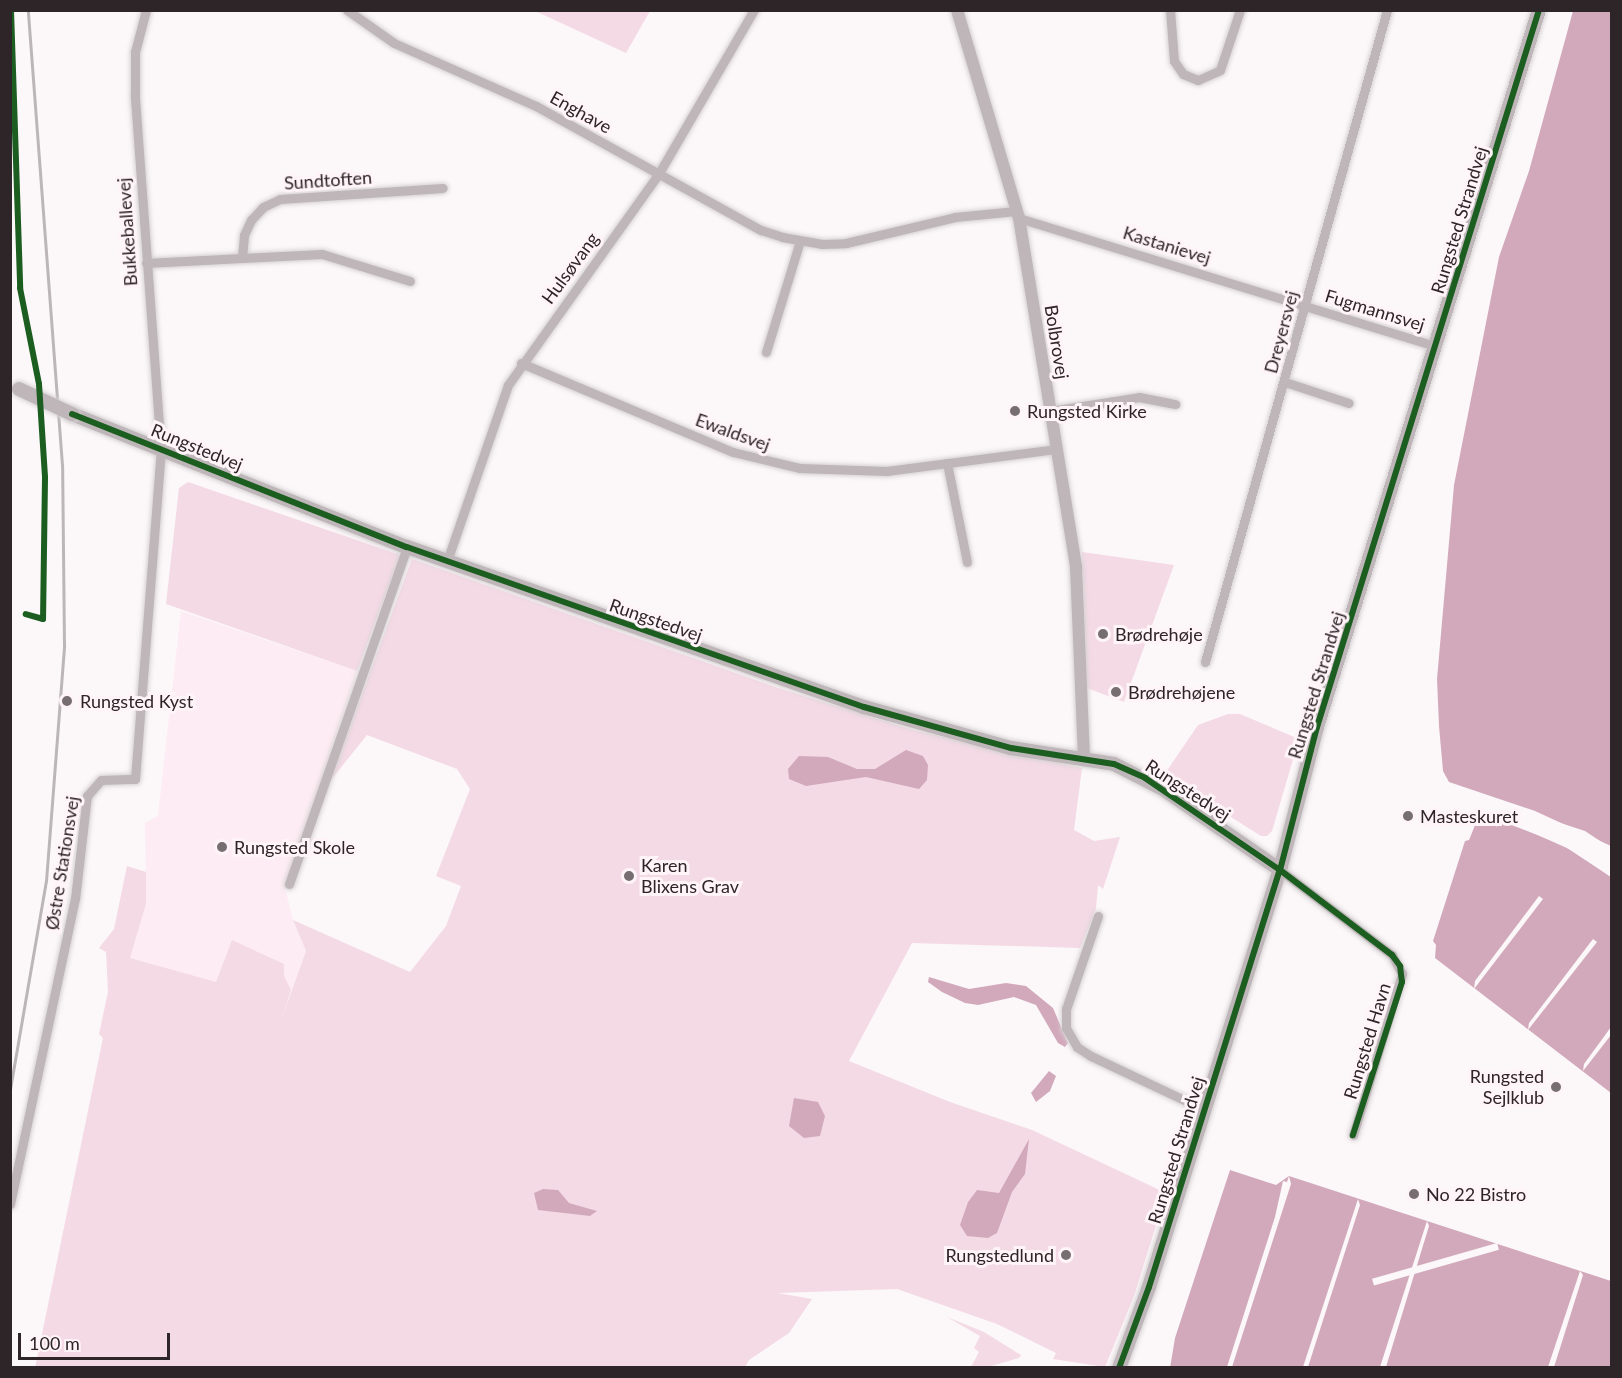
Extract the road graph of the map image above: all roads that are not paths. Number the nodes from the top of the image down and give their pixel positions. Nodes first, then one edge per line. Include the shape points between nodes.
1 (146, 10) edge
2 (347, 10) edge
3 (754, 10) edge
4 (957, 10) edge
5 (1170, 10) edge
6 (1240, 10) edge
7 (1388, 10) edge
8 (1539, 10) edge
9 (659, 173) junction
10 (443, 188) dead end
11 (1017, 215) junction
12 (800, 241) junction
13 (242, 258) junction
14 (146, 262) junction
15 (410, 281) dead end
16 (1305, 306) junction
17 (1435, 346) junction
18 (766, 352) dead end
19 (521, 363) junction
20 (1285, 382) junction
21 (15, 387) edge
22 (1349, 403) dead end
23 (1175, 404) dead end
24 (1050, 411) junction
25 (1057, 449) junction
26 (161, 452) junction
27 (947, 464) junction
28 (408, 547) junction
29 (447, 561) junction
30 (967, 562) dead end
31 (1205, 662) dead end
32 (1084, 758) junction
33 (1280, 870) junction
34 (289, 884) dead end
35 (1098, 916) dead end
36 (1205, 1110) junction
37 (1353, 1135) dead end
38 (10, 1204) edge
39 (1119, 1368) edge

1 - 14 street, Bukkeballevej via 135,52
2 - 9 street, Enghave via 394,43 536,106
3 - 9 street, Hulsøvang
4 - 11 street, Bolbrovej
5 - 6 street via 1174,61 1183,74 1198,80 1220,70
7 - 16 street, Dreyersvej
8 - 17 main road, Rungsted Strandvej
9 - 12 street, Enghave via 761,230
9 - 19 street, Hulsøvang
10 - 13 street, Sundtoften via 280,199 263,207 251,220 244,235
11 - 12 street, Enghave via 955,216 846,243
11 - 16 street, Kastanievej
11 - 24 street, Bolbrovej
12 - 18 street
13 - 14 street
13 - 15 street via 322,254
14 - 26 street, Bukkeballevej
16 - 17 street, Fugmannsvej
16 - 20 street, Dreyersvej
17 - 33 main road, Rungsted Strandvej via 1317,727
19 - 27 street, Ewaldsvej via 764,462 843,472
19 - 29 street, Hulsøvang via 508,385
20 - 22 street
20 - 31 street, Dreyersvej
21 - 26 main road, Rungstedvej, bridge
23 - 24 street via 1138,398
24 - 25 street, Bolbrovej
25 - 27 street, Ewaldsvej
25 - 32 street, Bolbrovej via 1079,599
26 - 28 main road, Rungstedvej
26 - 38 street, Østre Stationsvej via 135,779 101,780 87,796 75,899
27 - 30 street
28 - 29 main road, Rungstedvej
28 - 34 street
29 - 32 main road, Rungstedvej via 864,707 1011,748
32 - 33 main road, Rungstedvej via 1145,778
33 - 36 main road, Rungsted Strandvej
33 - 37 street, Rungsted Havn via 1392,955 1402,974
35 - 36 street via 1066,1009 1066,1028 1077,1047 1091,1056
36 - 39 main road, Rungsted Strandvej

